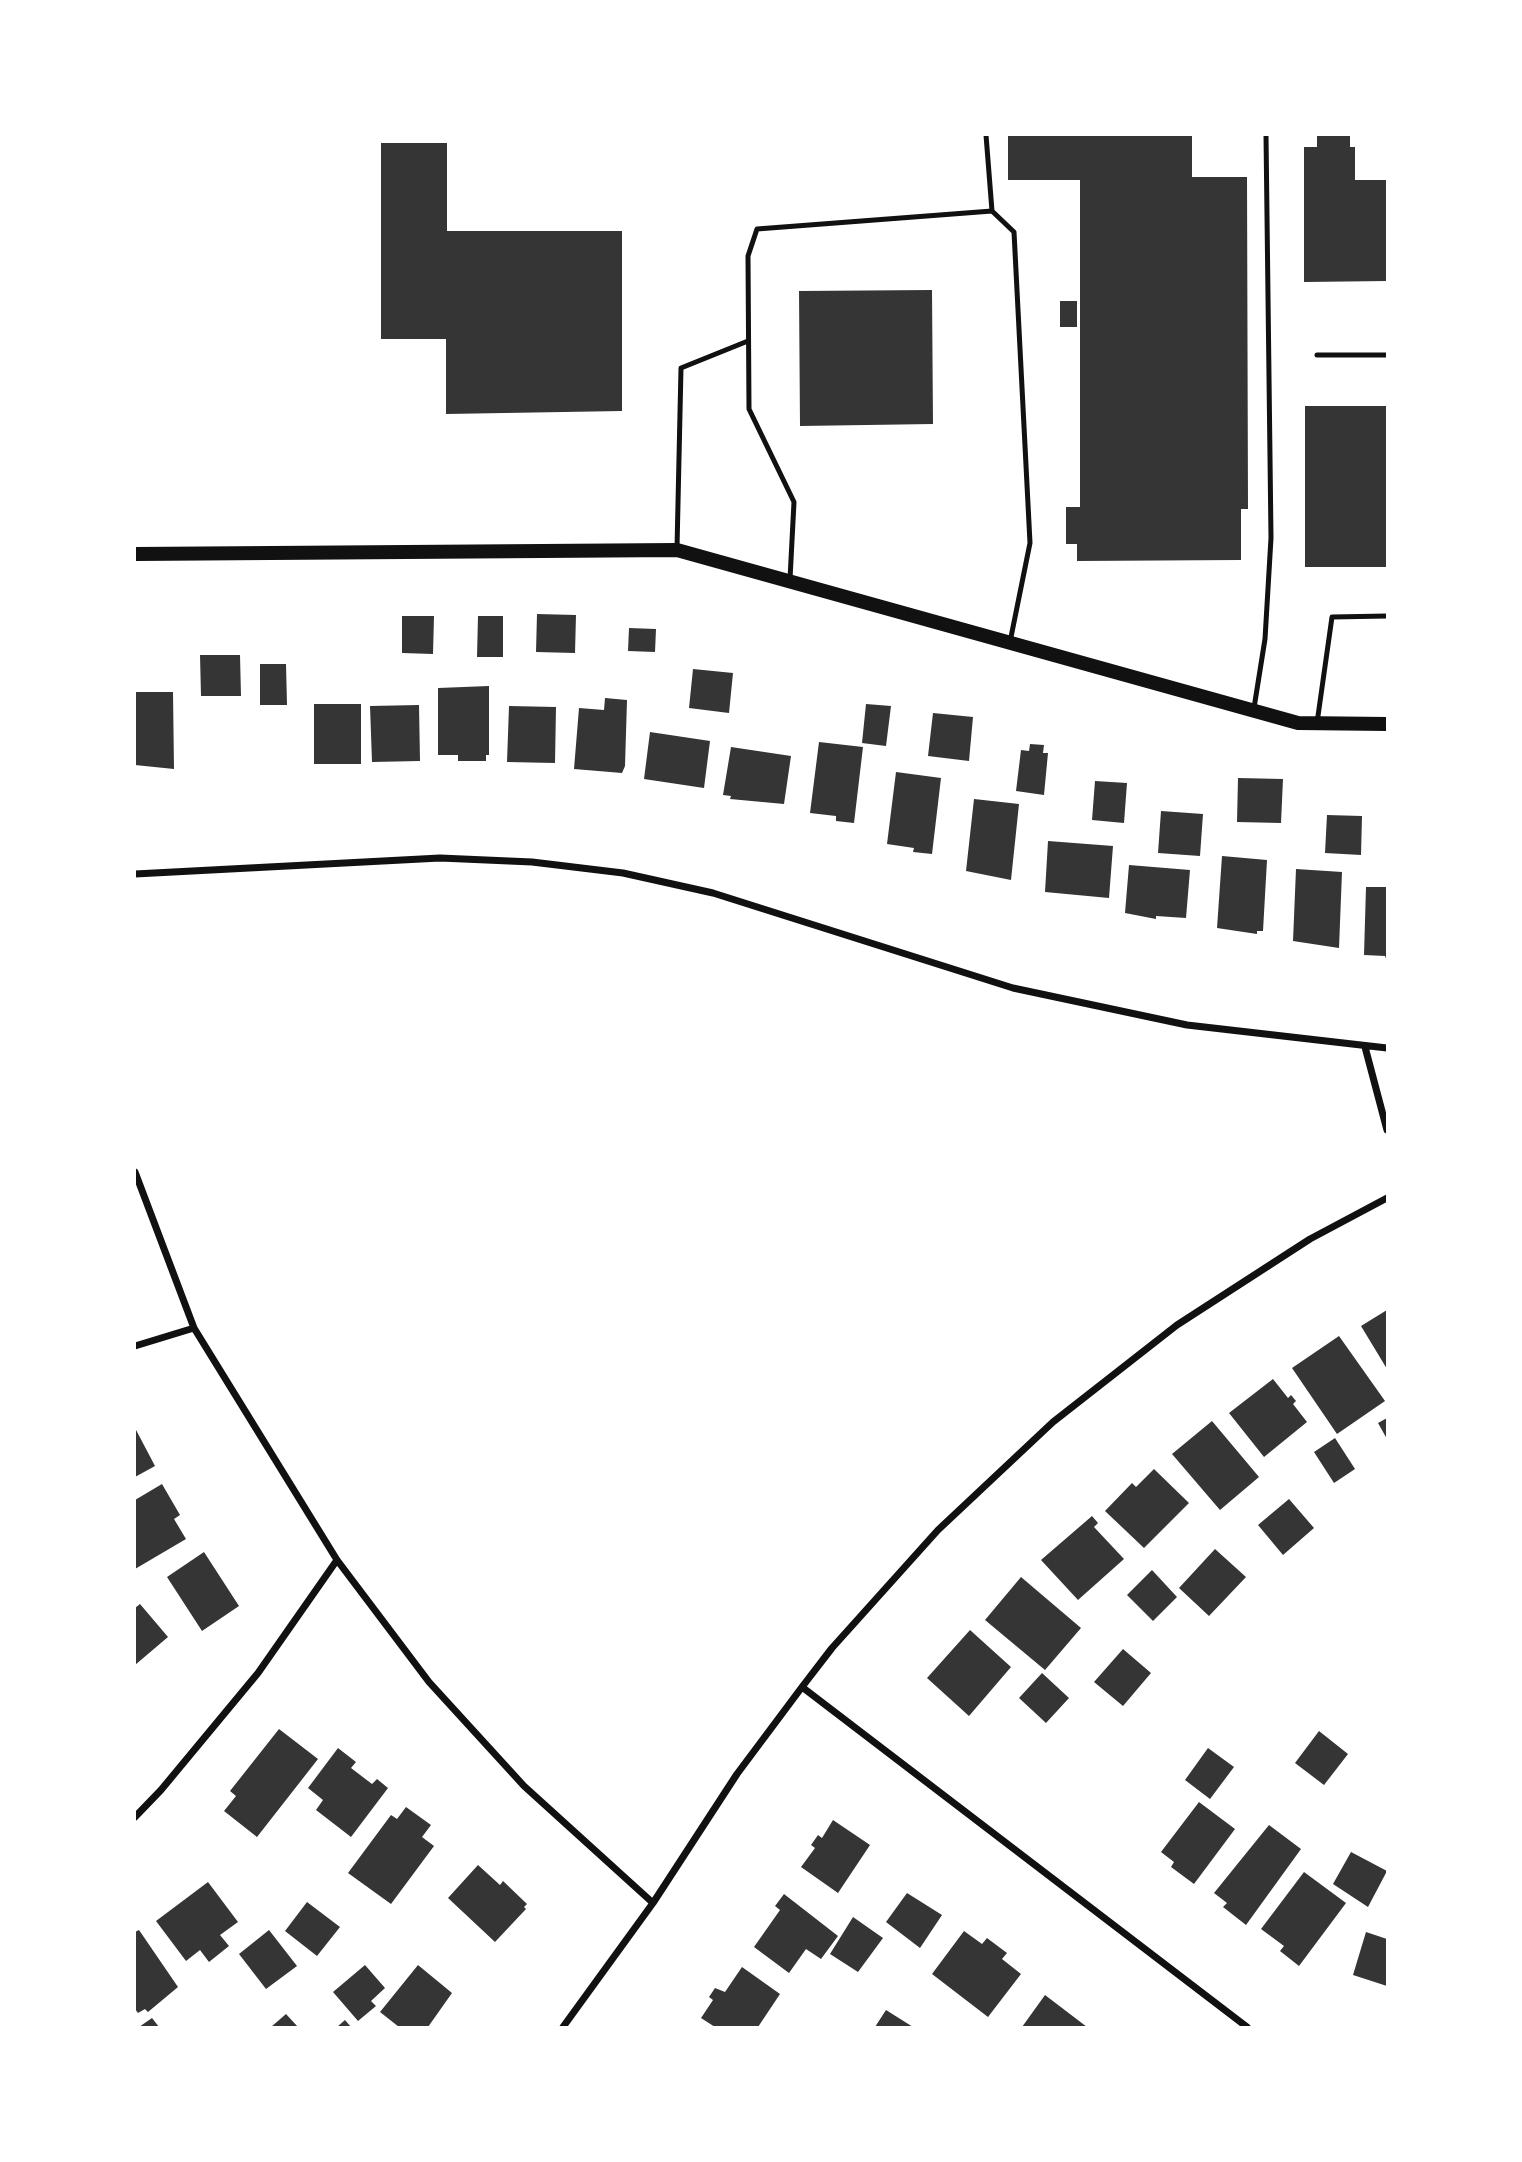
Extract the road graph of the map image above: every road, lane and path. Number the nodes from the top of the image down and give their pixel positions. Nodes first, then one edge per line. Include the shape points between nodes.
1 (986, 135) edge
2 (1266, 135) edge
3 (992, 211) junction
4 (748, 341) junction
5 (1317, 355) dead end
6 (1387, 355) edge
7 (677, 551) junction
8 (135, 554) edge
9 (790, 582) junction
10 (1387, 616) edge
11 (1010, 643) junction
12 (1254, 711) junction
13 (1317, 723) junction
14 (1387, 724) edge
15 (135, 874) edge
16 (1365, 1047) junction
17 (1387, 1048) edge
18 (1387, 1130) edge
19 (135, 1172) edge
20 (1387, 1198) edge
21 (194, 1328) junction
22 (135, 1346) edge
23 (337, 1560) junction
24 (802, 1687) junction
25 (135, 1817) edge
26 (653, 1903) junction
27 (563, 2027) edge
28 (1247, 2027) edge

1 - 3 lane
2 - 12 lane via 1271,538 1265,639
3 - 4 lane via 757,229 748,256
3 - 11 lane via 1014,232 1030,543
4 - 7 lane via 681,368
4 - 9 lane via 750,409 794,502
5 - 6 lane
7 - 8 main road
7 - 9 main road
9 - 11 main road
10 - 13 lane via 1332,617
11 - 12 main road
12 - 13 main road via 1298,723
13 - 14 main road
15 - 16 street via 440,858 623,873 713,893 1013,988 1187,1025
16 - 17 street
16 - 18 street
19 - 21 street
20 - 24 street via 1310,1239 1177,1325 1053,1422 938,1530
21 - 22 street
21 - 23 street
23 - 25 street via 258,1673
23 - 26 street via 429,1682 524,1786
24 - 26 street via 737,1774
24 - 28 street
26 - 27 street

